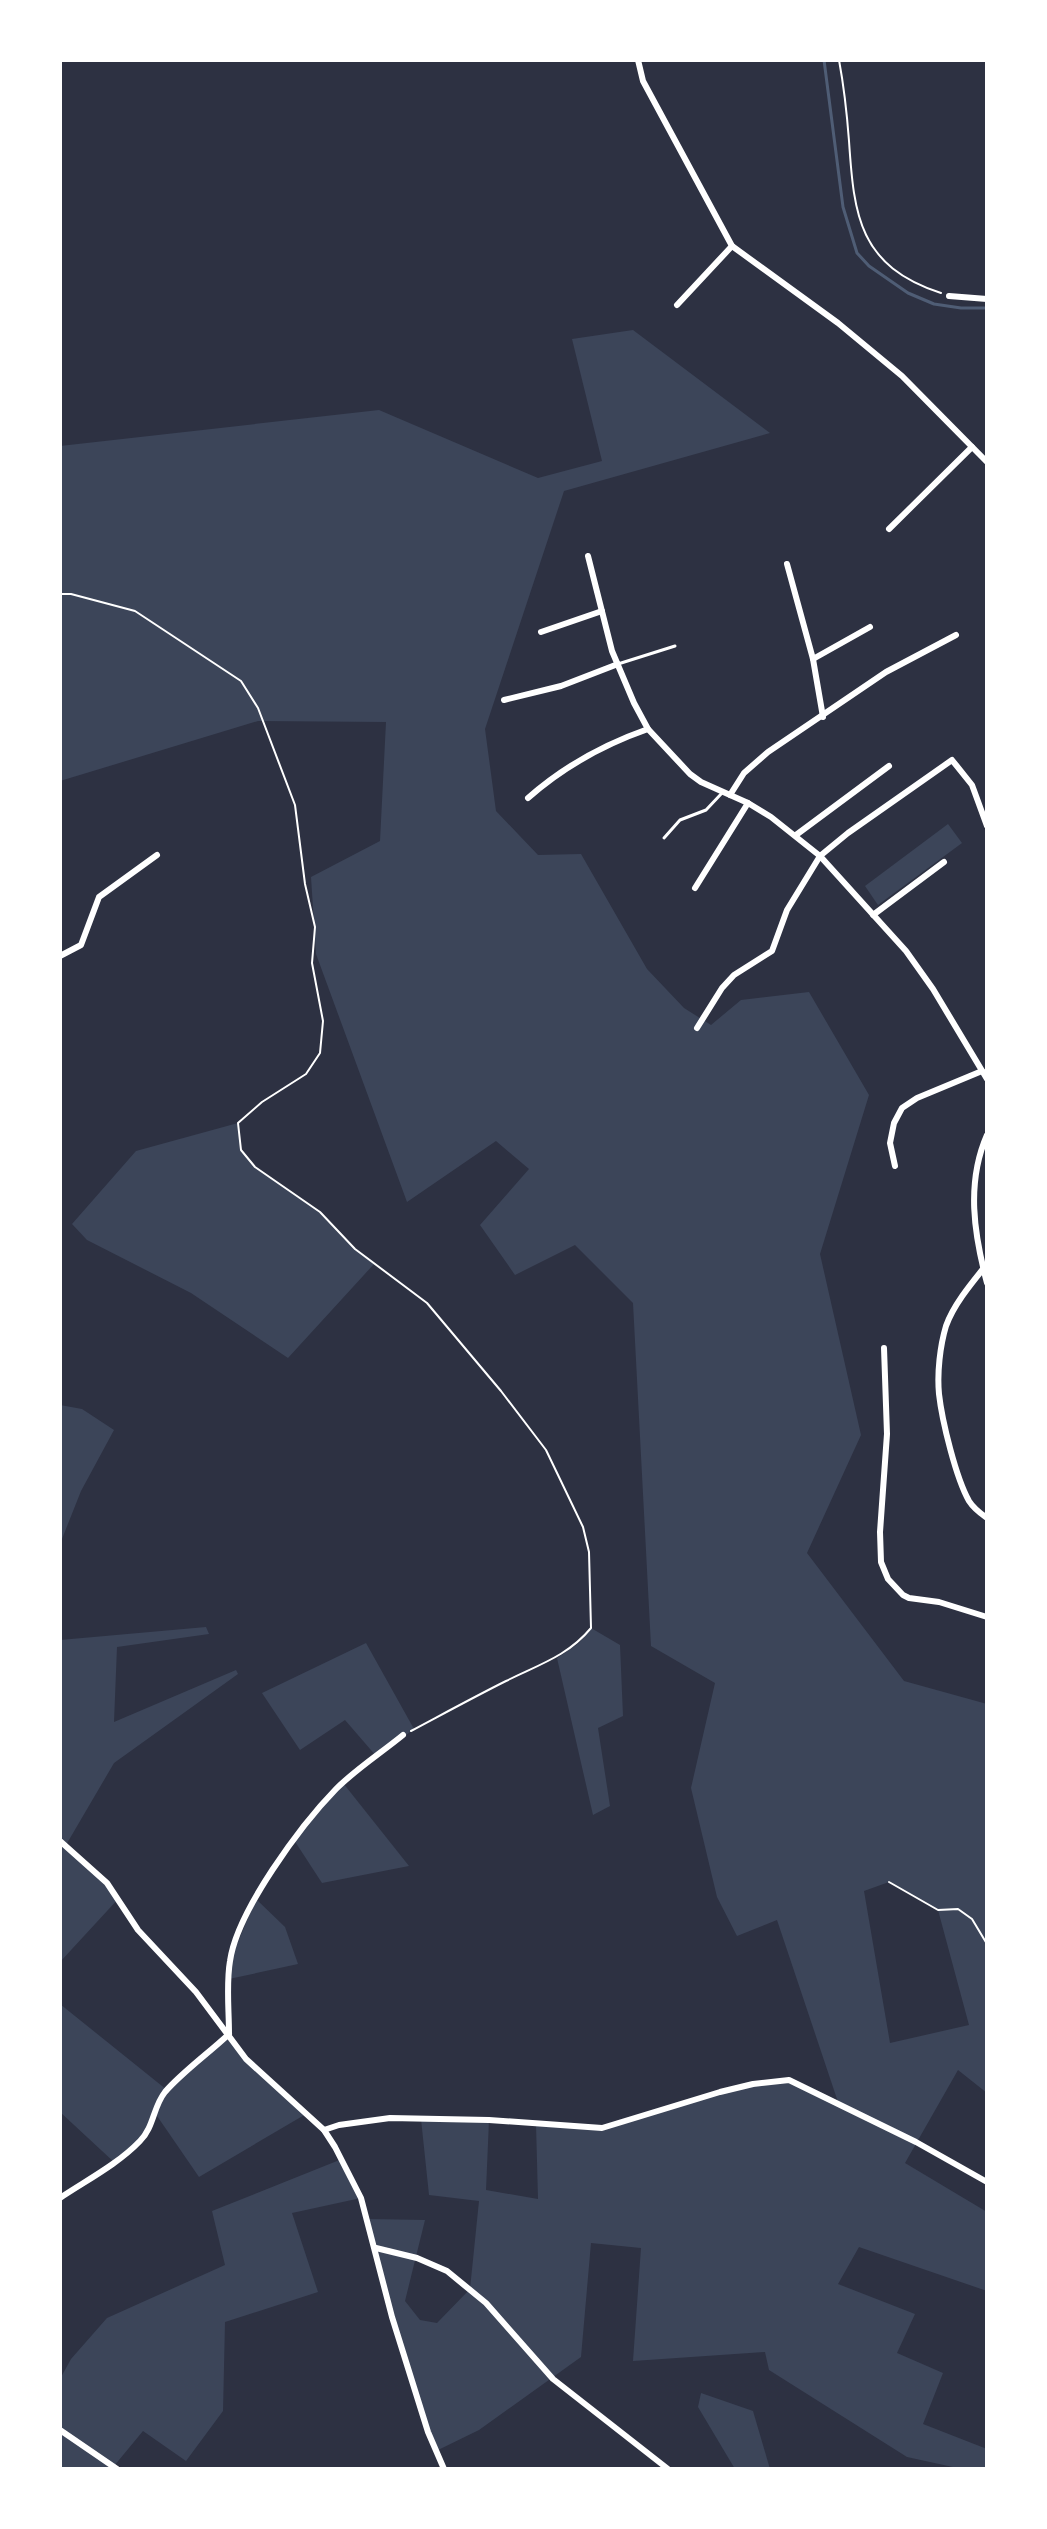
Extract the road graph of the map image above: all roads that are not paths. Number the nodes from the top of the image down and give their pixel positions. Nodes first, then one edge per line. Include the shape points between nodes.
1 (638, 60) edge
2 (732, 246) junction
3 (949, 296) road end
4 (987, 299) edge
5 (677, 305) dead end
6 (972, 447) junction
7 (987, 462) edge
8 (889, 529) dead end
9 (588, 556) dead end
10 (787, 564) dead end
11 (602, 611) junction
12 (870, 627) dead end
13 (541, 632) dead end
14 (956, 635) dead end
15 (675, 646) dead end
16 (813, 659) junction
17 (618, 664) junction
18 (504, 700) dead end
19 (823, 717) junction
20 (648, 729) junction
21 (889, 766) dead end
22 (726, 794) junction
23 (528, 798) dead end
24 (748, 803) junction
25 (987, 826) edge
26 (796, 835) junction
27 (664, 838) dead end
28 (157, 855) dead end
29 (820, 856) junction
30 (944, 862) dead end
31 (695, 888) dead end
32 (873, 915) junction
33 (60, 956) edge
34 (697, 1028) dead end
35 (987, 1059) edge
36 (980, 1068) junction
37 (987, 1079) edge
38 (987, 1135) edge
39 (895, 1166) dead end
40 (983, 1269) junction
41 (987, 1283) edge
42 (884, 1348) dead end
43 (987, 1518) edge
44 (987, 1617) edge
45 (403, 1735) road end
46 (60, 1841) edge
47 (229, 2034) junction
48 (324, 2130) junction
49 (987, 2182) edge
50 (60, 2198) edge
51 (376, 2248) junction
52 (60, 2430) edge
53 (117, 2469) edge
54 (444, 2469) edge
55 (668, 2469) edge

1 - 2 street via 643,81
2 - 5 street
2 - 6 street via 902,376
3 - 4 street
6 - 7 street
6 - 8 street
9 - 11 street
10 - 16 street
11 - 13 street
11 - 17 street
12 - 16 street
14 - 19 street via 886,672
15 - 17 lane
16 - 19 street
17 - 18 street
17 - 20 street
19 - 22 street via 768,752
20 - 22 street via 690,774
20 - 23 street via 594,752
21 - 26 street
22 - 24 street
22 - 27 lane via 706,810 680,820
24 - 26 street
24 - 31 street
25 - 29 street via 972,785 952,760
26 - 29 street
28 - 33 street via 99,897 81,945
29 - 32 street
29 - 34 street via 787,910 772,951 734,975
30 - 32 street
32 - 36 street via 933,989
35 - 36 street
36 - 37 street
36 - 39 street via 902,1108 890,1143
38 - 40 street via 972,1197
40 - 41 street
40 - 43 street via 946,1326 939,1394 965,1492
42 - 44 street via 887,1434 881,1562 903,1595
45 - 47 street via 334,1791 274,1866 233,1948
46 - 47 street via 107,1883 138,1930
47 - 48 street via 246,2059
47 - 50 street via 167,2090 140,2141
48 - 49 street via 390,2118 602,2128 720,2092 789,2080
48 - 51 street via 361,2198
51 - 54 street via 392,2317
51 - 55 street via 447,2271 486,2303 553,2379
52 - 53 street

